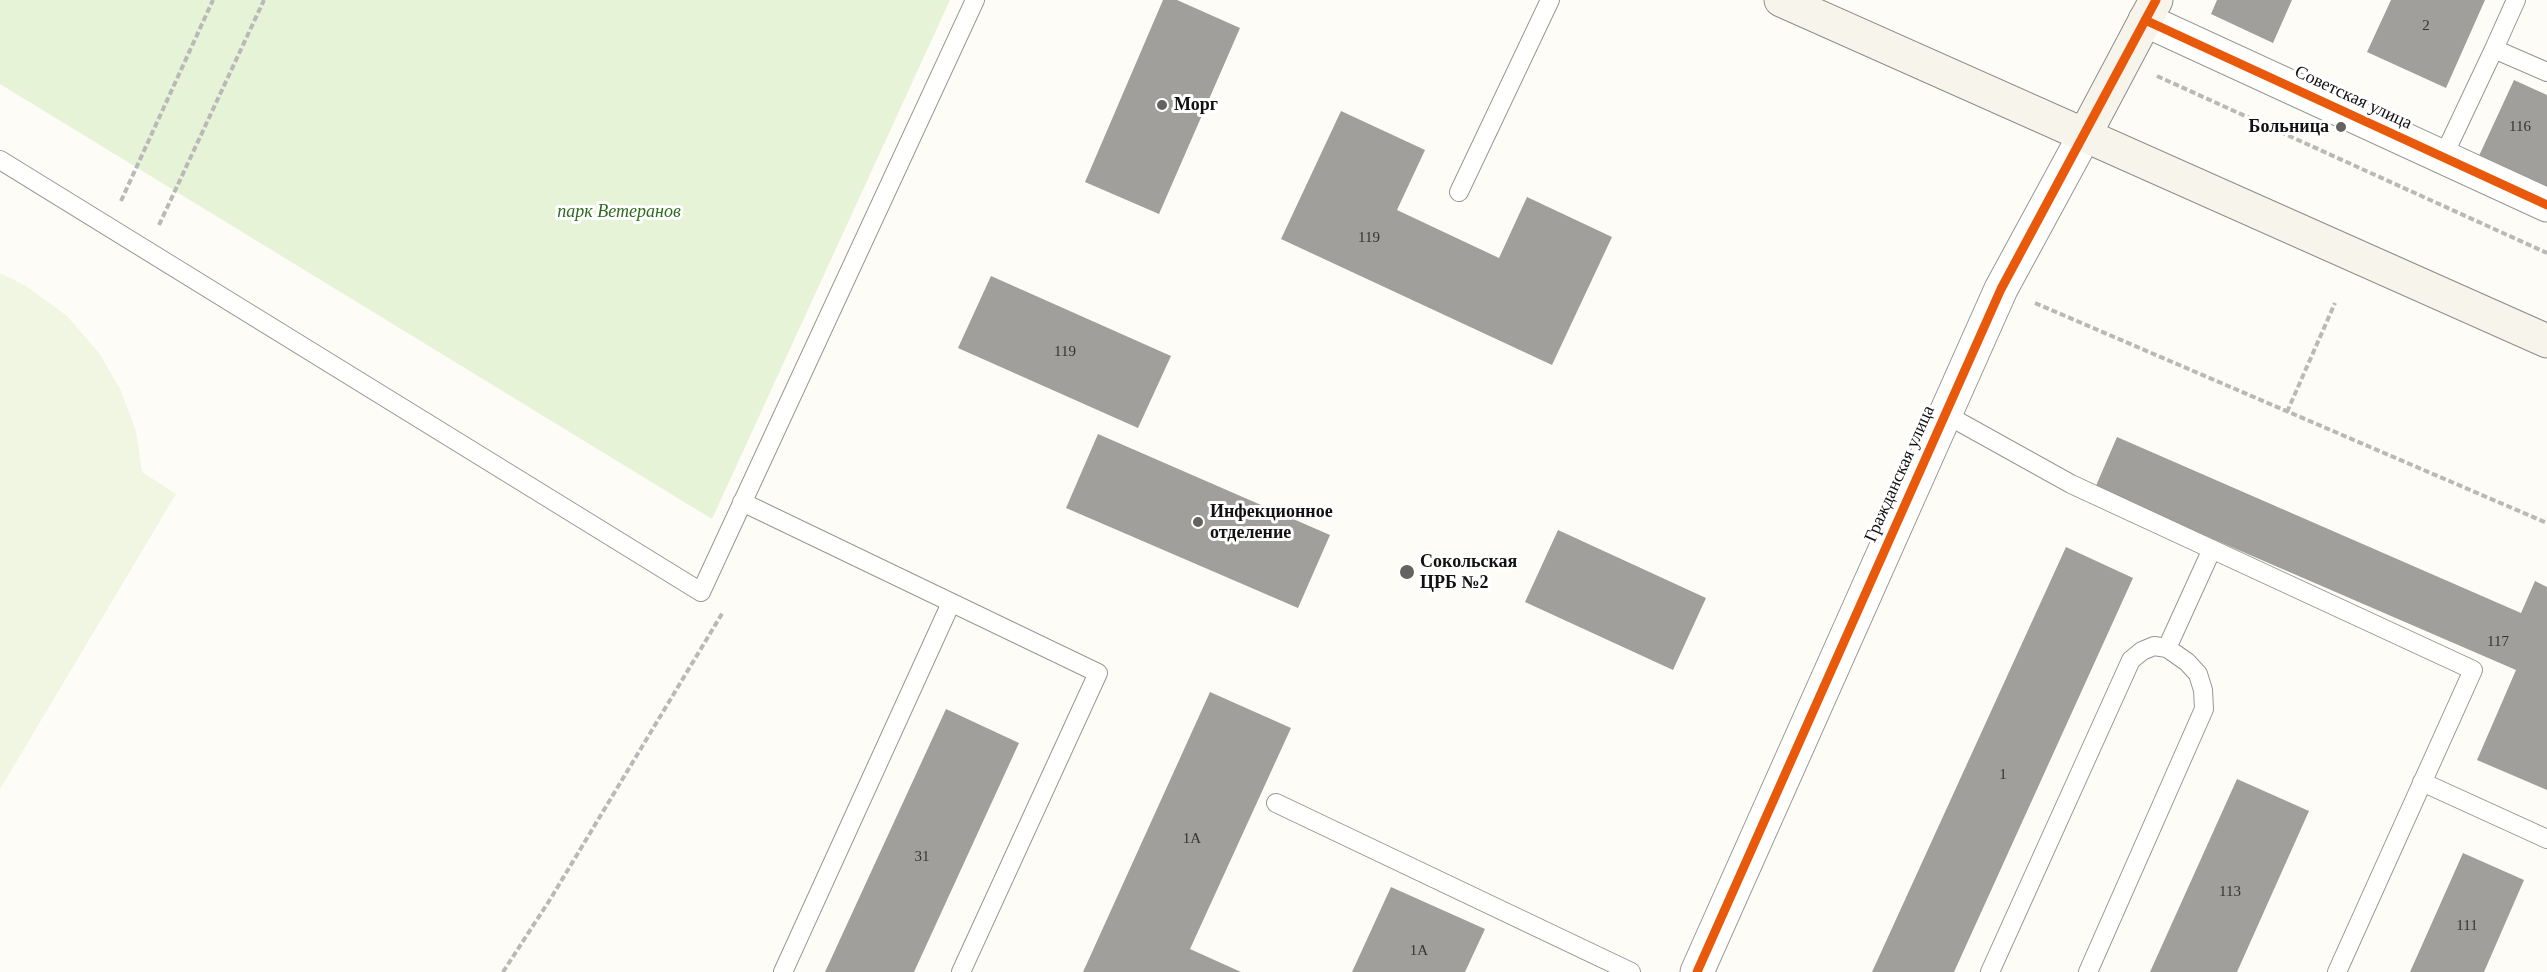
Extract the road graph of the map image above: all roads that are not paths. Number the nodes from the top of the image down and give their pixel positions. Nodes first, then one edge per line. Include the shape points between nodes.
1 (975, 0) edge
2 (1550, 0) edge
3 (1780, 0) edge
4 (2516, 0) edge
5 (2150, 10) edge
6 (2494, 49) junction
7 (2547, 72) edge
8 (2084, 136) junction
9 (2444, 157) junction
10 (0, 160) edge
11 (1459, 192) dead end
12 (2547, 205) edge
13 (2547, 341) edge
14 (1945, 414) junction
15 (742, 502) junction
16 (2212, 549) junction
17 (951, 603) junction
18 (2167, 648) junction
19 (2422, 782) junction
20 (1276, 803) dead end
21 (2547, 838) edge
22 (783, 972) edge
23 (961, 972) edge
24 (1631, 972) edge
25 (1697, 972) edge
26 (1990, 972) edge
27 (2088, 972) edge
28 (2337, 972) edge

1 - 15 lane
2 - 11 lane
3 - 8 main road
4 - 6 lane
5 - 8 main road, Гражданская улица
5 - 9 street, Советская улица
6 - 7 lane
6 - 9 lane
8 - 13 main road
8 - 14 street, Гражданская улица via 2001,289
9 - 12 street, Советская улица
10 - 15 lane via 701,592
14 - 16 lane via 2071,484
14 - 25 street, Гражданская улица
15 - 17 lane
16 - 18 lane
16 - 19 lane via 2473,670
17 - 22 lane
17 - 23 lane via 1098,673
18 - 26 lane via 2154,646 2131,660
18 - 27 lane via 2198,674 2204,709
19 - 21 lane
19 - 28 lane
20 - 24 lane

